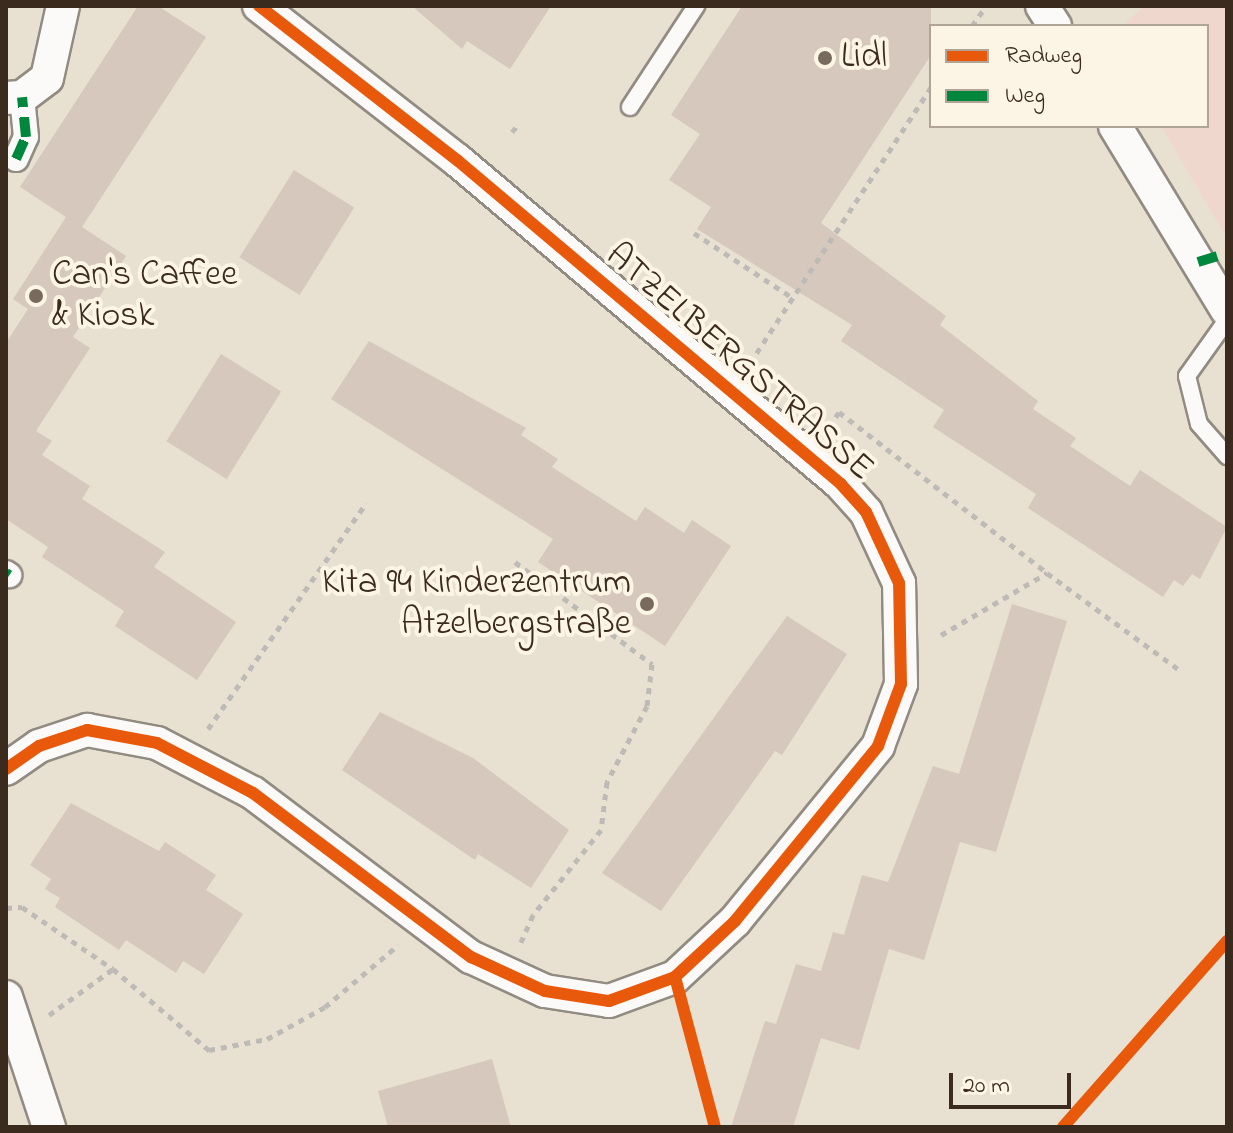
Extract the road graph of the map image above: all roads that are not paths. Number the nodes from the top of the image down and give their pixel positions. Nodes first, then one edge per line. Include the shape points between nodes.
1 (63, 6) edge
2 (259, 6) edge
3 (696, 6) edge
4 (1042, 6) edge
5 (1054, 24) edge
6 (14, 97) edge
7 (630, 107) dead end
8 (1116, 128) edge
9 (16, 159) dead end
10 (1227, 310) edge
11 (1227, 320) edge
12 (1227, 456) edge
13 (6, 769) edge
14 (6, 997) edge
15 (49, 1127) edge

1 - 6 street via 47,78
2 - 13 street, ATZELBERGSTRASSE via 457,160 841,484 882,543 899,583 905,632 890,717 855,778 735,921 675,977 609,1001 567,997 506,975 422,923 253,793 189,756 128,732 87,730 39,746
3 - 7 lane
4 - 5 street
6 - 9 street via 26,137
8 - 10 street
11 - 12 lane via 1187,376 1199,424
14 - 15 street

